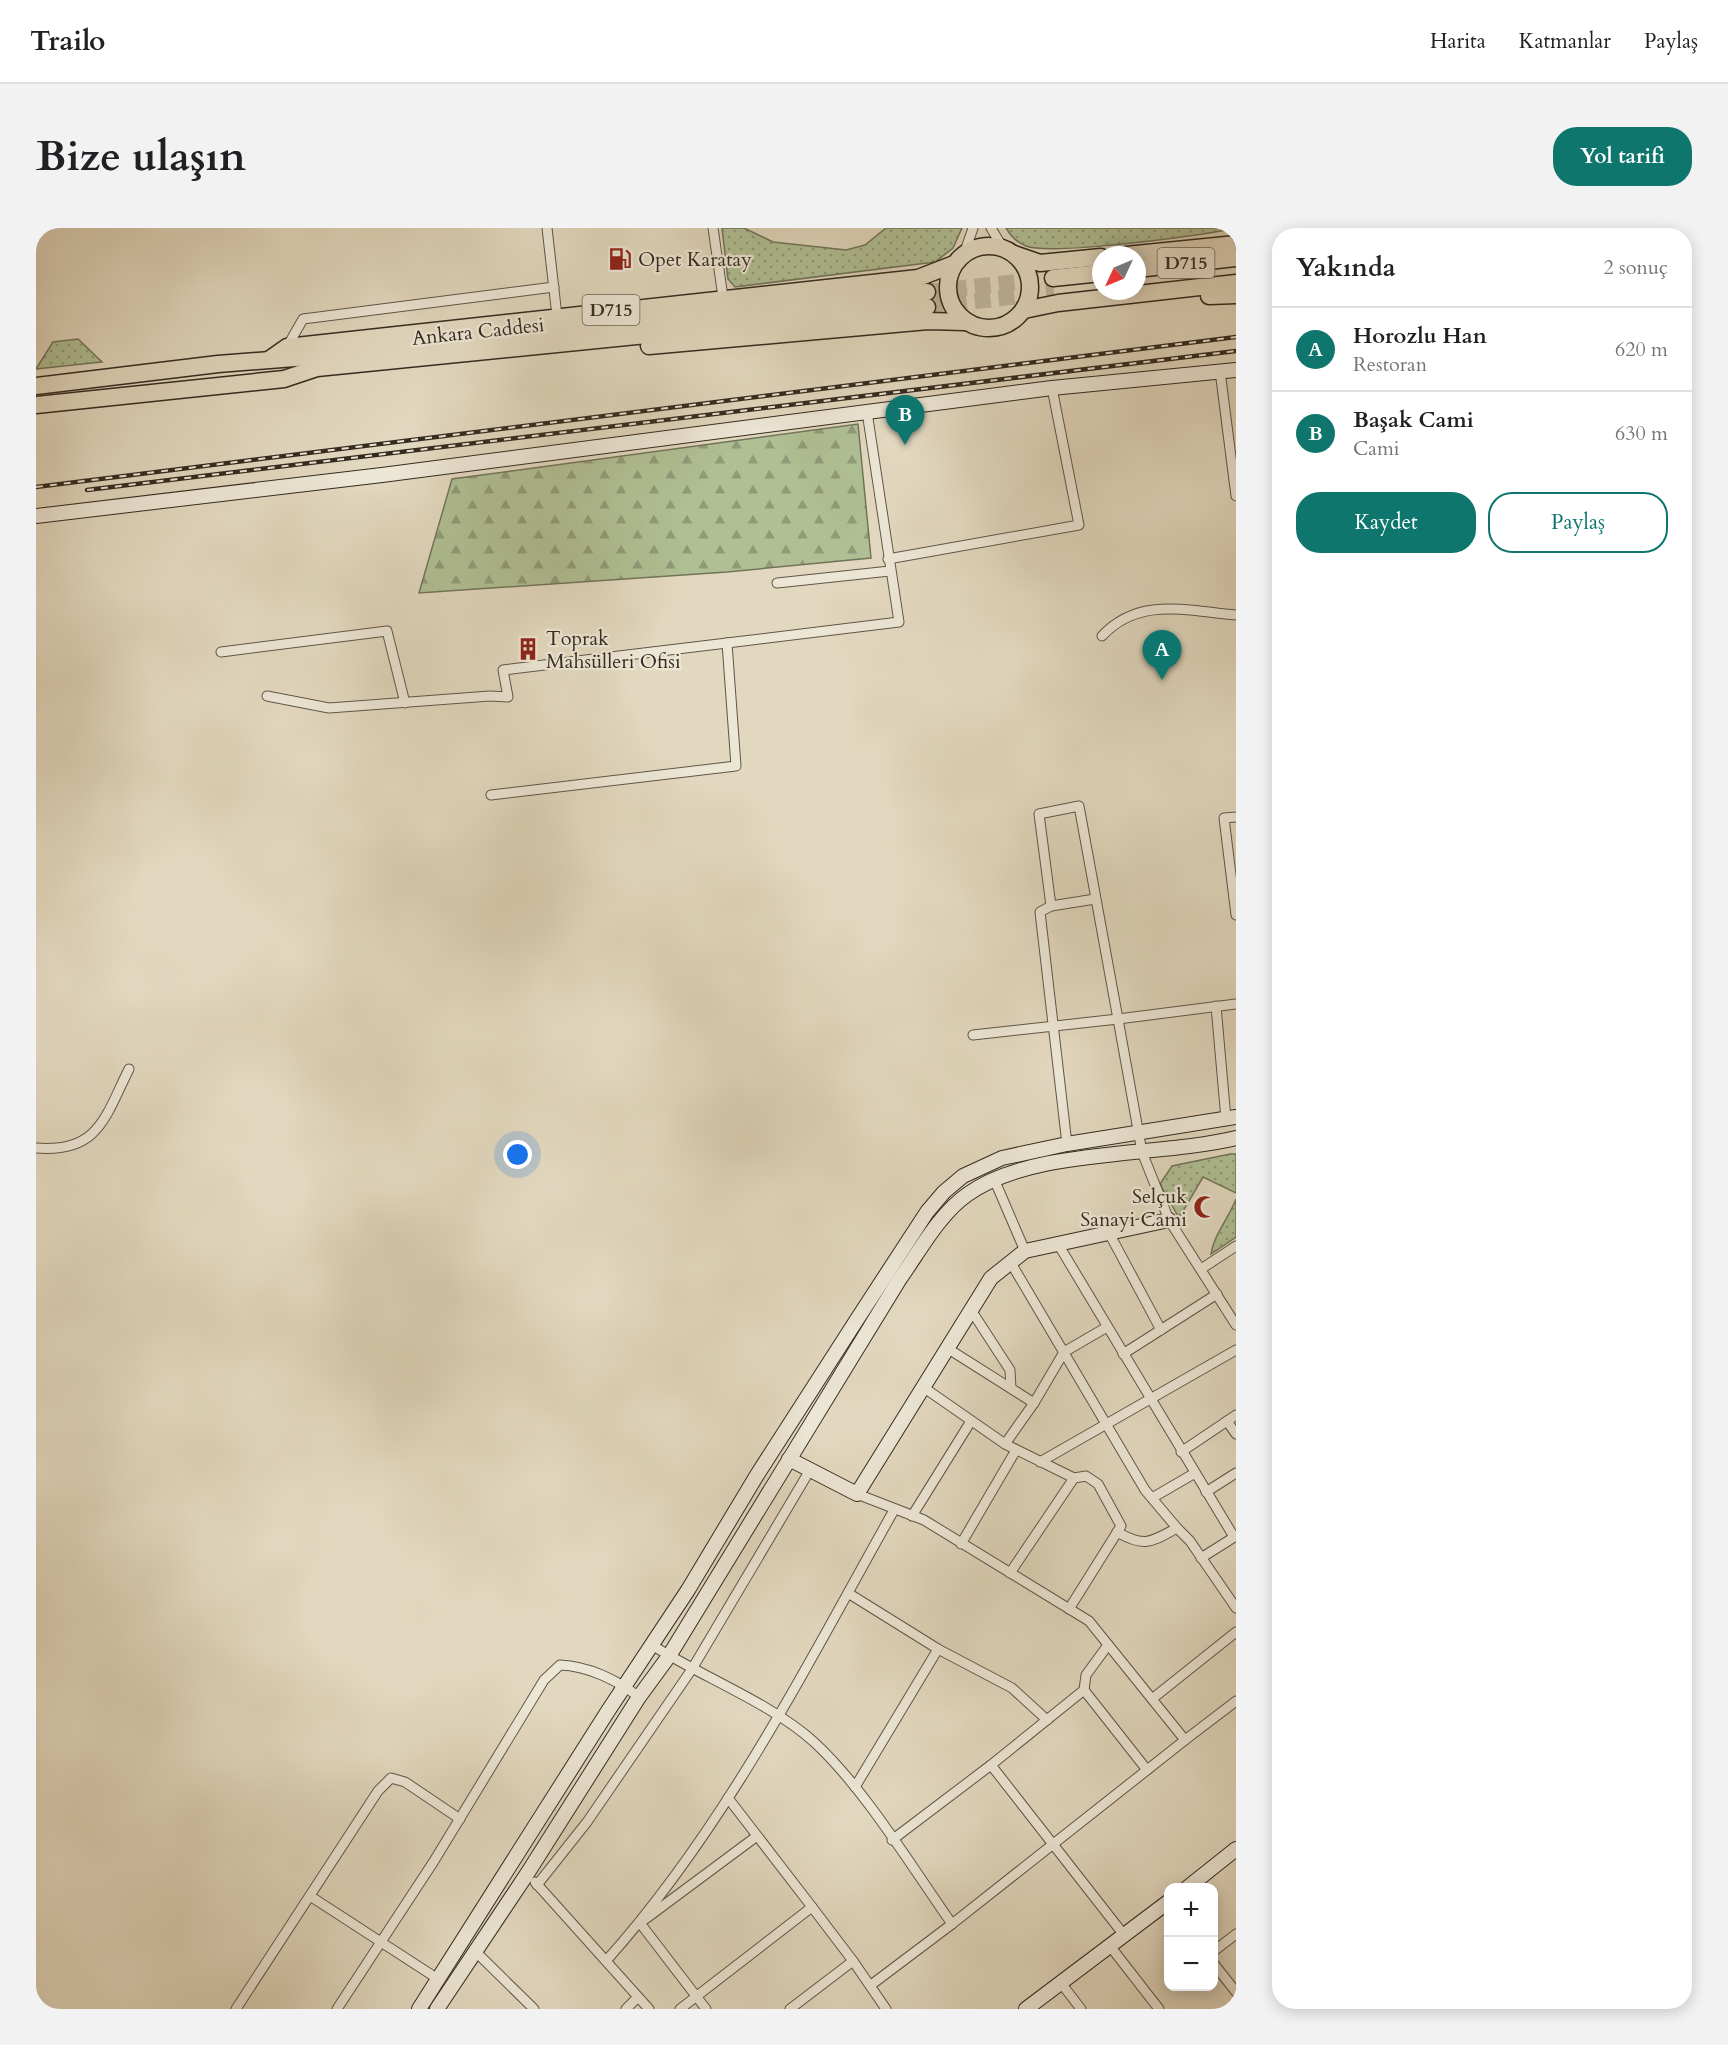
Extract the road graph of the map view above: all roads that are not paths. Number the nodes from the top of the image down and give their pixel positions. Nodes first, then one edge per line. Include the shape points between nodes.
1 (547, 228) edge
2 (713, 228) edge
3 (973, 228) edge
4 (991, 228) edge
5 (1236, 244) edge
6 (1008, 251) junction
7 (1146, 253) edge
8 (1236, 258) edge
9 (959, 259) junction
10 (1092, 259) edge
11 (1146, 268) edge
12 (1236, 272) edge
13 (1092, 275) edge
14 (1146, 282) edge
15 (1236, 283) edge
16 (554, 287) junction
17 (1092, 287) edge
18 (1152, 293) junction
19 (1236, 295) edge
20 (723, 297) junction
21 (1024, 310) junction
22 (557, 316) junction
23 (965, 322) junction
24 (287, 347) junction
25 (268, 360) junction
26 (1236, 370) edge
27 (1220, 371) junction
28 (284, 379) junction
29 (36, 386) edge
30 (1052, 388) junction
31 (36, 405) edge
32 (867, 412) junction
33 (1236, 496) edge
34 (36, 516) edge
35 (888, 559) junction
36 (890, 571) junction
37 (777, 583) dead end
38 (1236, 615) edge
39 (1102, 636) dead end
40 (727, 644) junction
41 (221, 652) dead end
42 (267, 696) dead end
43 (405, 702) junction
44 (491, 795) dead end
45 (1236, 817) edge
46 (1095, 899) junction
47 (1051, 906) junction
48 (1236, 915) edge
49 (1236, 1004) edge
50 (1216, 1006) junction
51 (1118, 1019) junction
52 (1054, 1027) junction
53 (972, 1035) dead end
54 (129, 1069) dead end
55 (1231, 1118) edge
56 (1137, 1134) junction
57 (1236, 1138) edge
58 (1067, 1144) junction
59 (36, 1148) edge
60 (1142, 1152) junction
61 (994, 1179) junction
62 (1169, 1220) junction
63 (1110, 1233) junction
64 (1058, 1244) junction
65 (1236, 1246) edge
66 (1025, 1251) junction
67 (1011, 1263) junction
68 (1201, 1269) junction
69 (1217, 1294) junction
70 (971, 1310) junction
71 (1236, 1325) edge
72 (1107, 1327) junction
73 (1161, 1330) junction
74 (947, 1348) junction
75 (1236, 1350) edge
76 (1064, 1352) junction
77 (1123, 1354) junction
78 (923, 1387) junction
79 (1011, 1388) junction
80 (1150, 1399) junction
81 (1034, 1403) junction
82 (1232, 1418) edge
83 (970, 1421) junction
84 (1107, 1424) junction
85 (1236, 1434) edge
86 (1005, 1444) junction
87 (1016, 1450) junction
88 (1181, 1452) junction
89 (789, 1459) junction
90 (1040, 1462) junction
91 (810, 1470) junction
92 (1195, 1473) junction
93 (1236, 1473) edge
94 (1074, 1478) junction
95 (1206, 1492) junction
96 (857, 1494) junction
97 (1152, 1498) junction
98 (894, 1510) junction
99 (912, 1516) junction
100 (1177, 1528) junction
101 (1118, 1532) junction
102 (1235, 1536) edge
103 (961, 1544) junction
104 (1201, 1558) junction
105 (1010, 1573) junction
106 (848, 1593) junction
107 (1235, 1603) edge
108 (1069, 1609) junction
109 (1236, 1632) edge
110 (652, 1645) junction
111 (1108, 1645) junction
112 (938, 1649) junction
113 (669, 1656) junction
114 (692, 1668) junction
115 (625, 1687) junction
116 (1084, 1690) junction
117 (639, 1697) junction
118 (1152, 1699) junction
119 (1236, 1701) edge
120 (778, 1717) junction
121 (1047, 1720) junction
122 (1185, 1740) junction
123 (991, 1765) junction
124 (1147, 1770) junction
125 (855, 1787) junction
126 (728, 1798) junction
127 (460, 1819) junction
128 (757, 1836) junction
129 (892, 1840) junction
130 (1053, 1844) junction
131 (1236, 1849) edge
132 (527, 1874) junction
133 (1192, 1883) edge
134 (537, 1885) junction
135 (310, 1896) junction
136 (812, 1907) junction
137 (1164, 1907) edge
138 (640, 1923) junction
139 (952, 1924) junction
140 (1236, 1934) edge
141 (1124, 1935) junction
142 (381, 1942) junction
143 (1110, 1946) junction
144 (1218, 1948) edge
145 (475, 1951) junction
146 (853, 1960) junction
147 (606, 1961) junction
148 (1218, 1969) edge
149 (438, 1979) junction
150 (1061, 1983) junction
151 (871, 1985) junction
152 (1236, 1992) edge
153 (638, 1997) junction
154 (697, 1997) junction
155 (236, 2009) edge
156 (337, 2009) edge
157 (419, 2009) edge
158 (437, 2009) edge
159 (534, 2009) edge
160 (626, 2009) edge
161 (650, 2009) edge
162 (680, 2009) edge
163 (706, 2009) edge
164 (790, 2009) edge
165 (886, 2009) edge
166 (1026, 2009) edge
167 (1081, 2009) edge
168 (1159, 2009) edge

1 - 16 street
2 - 20 street
3 - 9 street
4 - 6 street
5 - 7 highway
6 - 9 highway via 980,247
6 - 10 highway via 1040,263
6 - 21 highway via 1022,263 1029,280
8 - 11 highway, D715
9 - 20 highway, D715 via 918,278
9 - 23 highway via 947,288 956,313
12 - 14 highway, D715
13 - 17 highway via 1053,285
15 - 18 highway
16 - 22 street
16 - 24 street via 303,319
18 - 19 highway
18 - 21 highway
20 - 22 highway, D715
21 - 23 highway via 1009,323 990,329
22 - 24 highway, D715
23 - 28 highway via 928,321
24 - 25 highway, D715
25 - 28 highway, Ankara Caddesi / D715 via 927,299 317,368
25 - 29 highway, Ankara Caddesi / D715
26 - 27 street
27 - 30 street
27 - 33 street
28 - 31 highway, Ankara Caddesi / D715
30 - 32 street
30 - 35 street via 1079,525
32 - 34 street
32 - 35 street
35 - 36 street
36 - 37 street
36 - 40 street via 899,622
38 - 39 street via 1153,608 1127,615
40 - 43 street via 503,670 508,697
40 - 44 street via 736,766
41 - 43 street via 387,631
42 - 43 street via 328,708
45 - 48 street via 1224,818
46 - 47 street
46 - 47 street via 1078,806 1039,814
46 - 51 street
47 - 52 street via 1040,912
49 - 50 street
50 - 51 street
50 - 55 street
51 - 52 street
51 - 56 street
52 - 53 street
52 - 58 street
54 - 59 street via 93,1134 81,1143 56,1149
55 - 56 street
56 - 58 street
56 - 60 street
57 - 60 street
58 - 110 street via 1002,1158 981,1167 963,1176 932,1206
60 - 61 street via 1032,1167
60 - 62 street
61 - 66 street
61 - 89 street via 967,1194 939,1224 899,1280
62 - 63 street
62 - 68 street
63 - 64 street
63 - 73 street
64 - 66 street
64 - 72 street
65 - 68 street
66 - 67 street
67 - 70 street via 991,1278
67 - 76 street
68 - 69 street
69 - 71 street
69 - 73 street
70 - 74 street
70 - 79 street via 1010,1370
72 - 76 street
72 - 77 street
73 - 77 street
74 - 78 street
74 - 79 street
75 - 80 street
76 - 81 street
76 - 84 street
77 - 80 street
78 - 83 street
78 - 96 street
79 - 81 street
80 - 84 street
80 - 88 street
81 - 86 street
82 - 85 street
82 - 88 street
83 - 86 street
83 - 99 street
84 - 90 street
84 - 97 street
86 - 87 street
87 - 90 street
87 - 103 street
88 - 92 street
89 - 91 street
89 - 113 street
90 - 94 street
91 - 96 street
91 - 114 street
92 - 95 street
92 - 97 street
93 - 95 street
94 - 101 street via 1086,1476 1098,1484 1121,1526
94 - 105 street
95 - 102 street
96 - 98 street
97 - 100 street
98 - 99 street
98 - 106 street
99 - 103 street
100 - 101 street via 1150,1542 1138,1543
100 - 104 street
101 - 108 street
102 - 104 street
103 - 105 street
104 - 107 street
105 - 108 street
106 - 112 street
106 - 120 street
108 - 111 street via 1089,1622
109 - 118 street
110 - 113 street
110 - 115 street
111 - 116 street via 1086,1675
111 - 118 street
112 - 121 street via 1012,1688
112 - 125 street
113 - 114 street
113 - 117 street
114 - 120 street
114 - 134 street via 587,1822
115 - 117 street
115 - 127 street via 578,1666 560,1665 544,1680
115 - 149 street
116 - 121 street
116 - 124 street
117 - 132 street
118 - 122 street
119 - 122 street
120 - 125 street via 813,1741
120 - 126 street
121 - 123 street
122 - 124 street
123 - 129 street
123 - 130 street
124 - 130 street
125 - 129 street
126 - 128 street
126 - 138 street
127 - 135 street via 405,1782 391,1779 378,1791
127 - 142 street
128 - 136 street
128 - 138 street
129 - 139 street
130 - 139 street
130 - 141 street
131 - 133 street
132 - 134 street
132 - 145 street
134 - 147 street
135 - 142 street
135 - 155 street
136 - 146 street
136 - 154 street
137 - 141 street
138 - 147 street
138 - 154 street
139 - 151 street
140 - 144 street
141 - 143 street
142 - 149 street
142 - 156 street
143 - 150 street
143 - 168 street
145 - 158 street
145 - 159 street
146 - 151 street
146 - 164 street
147 - 153 street
148 - 152 street
149 - 157 street
150 - 166 street
150 - 167 street
151 - 165 street
153 - 160 street
153 - 161 street
154 - 162 street
154 - 163 street

